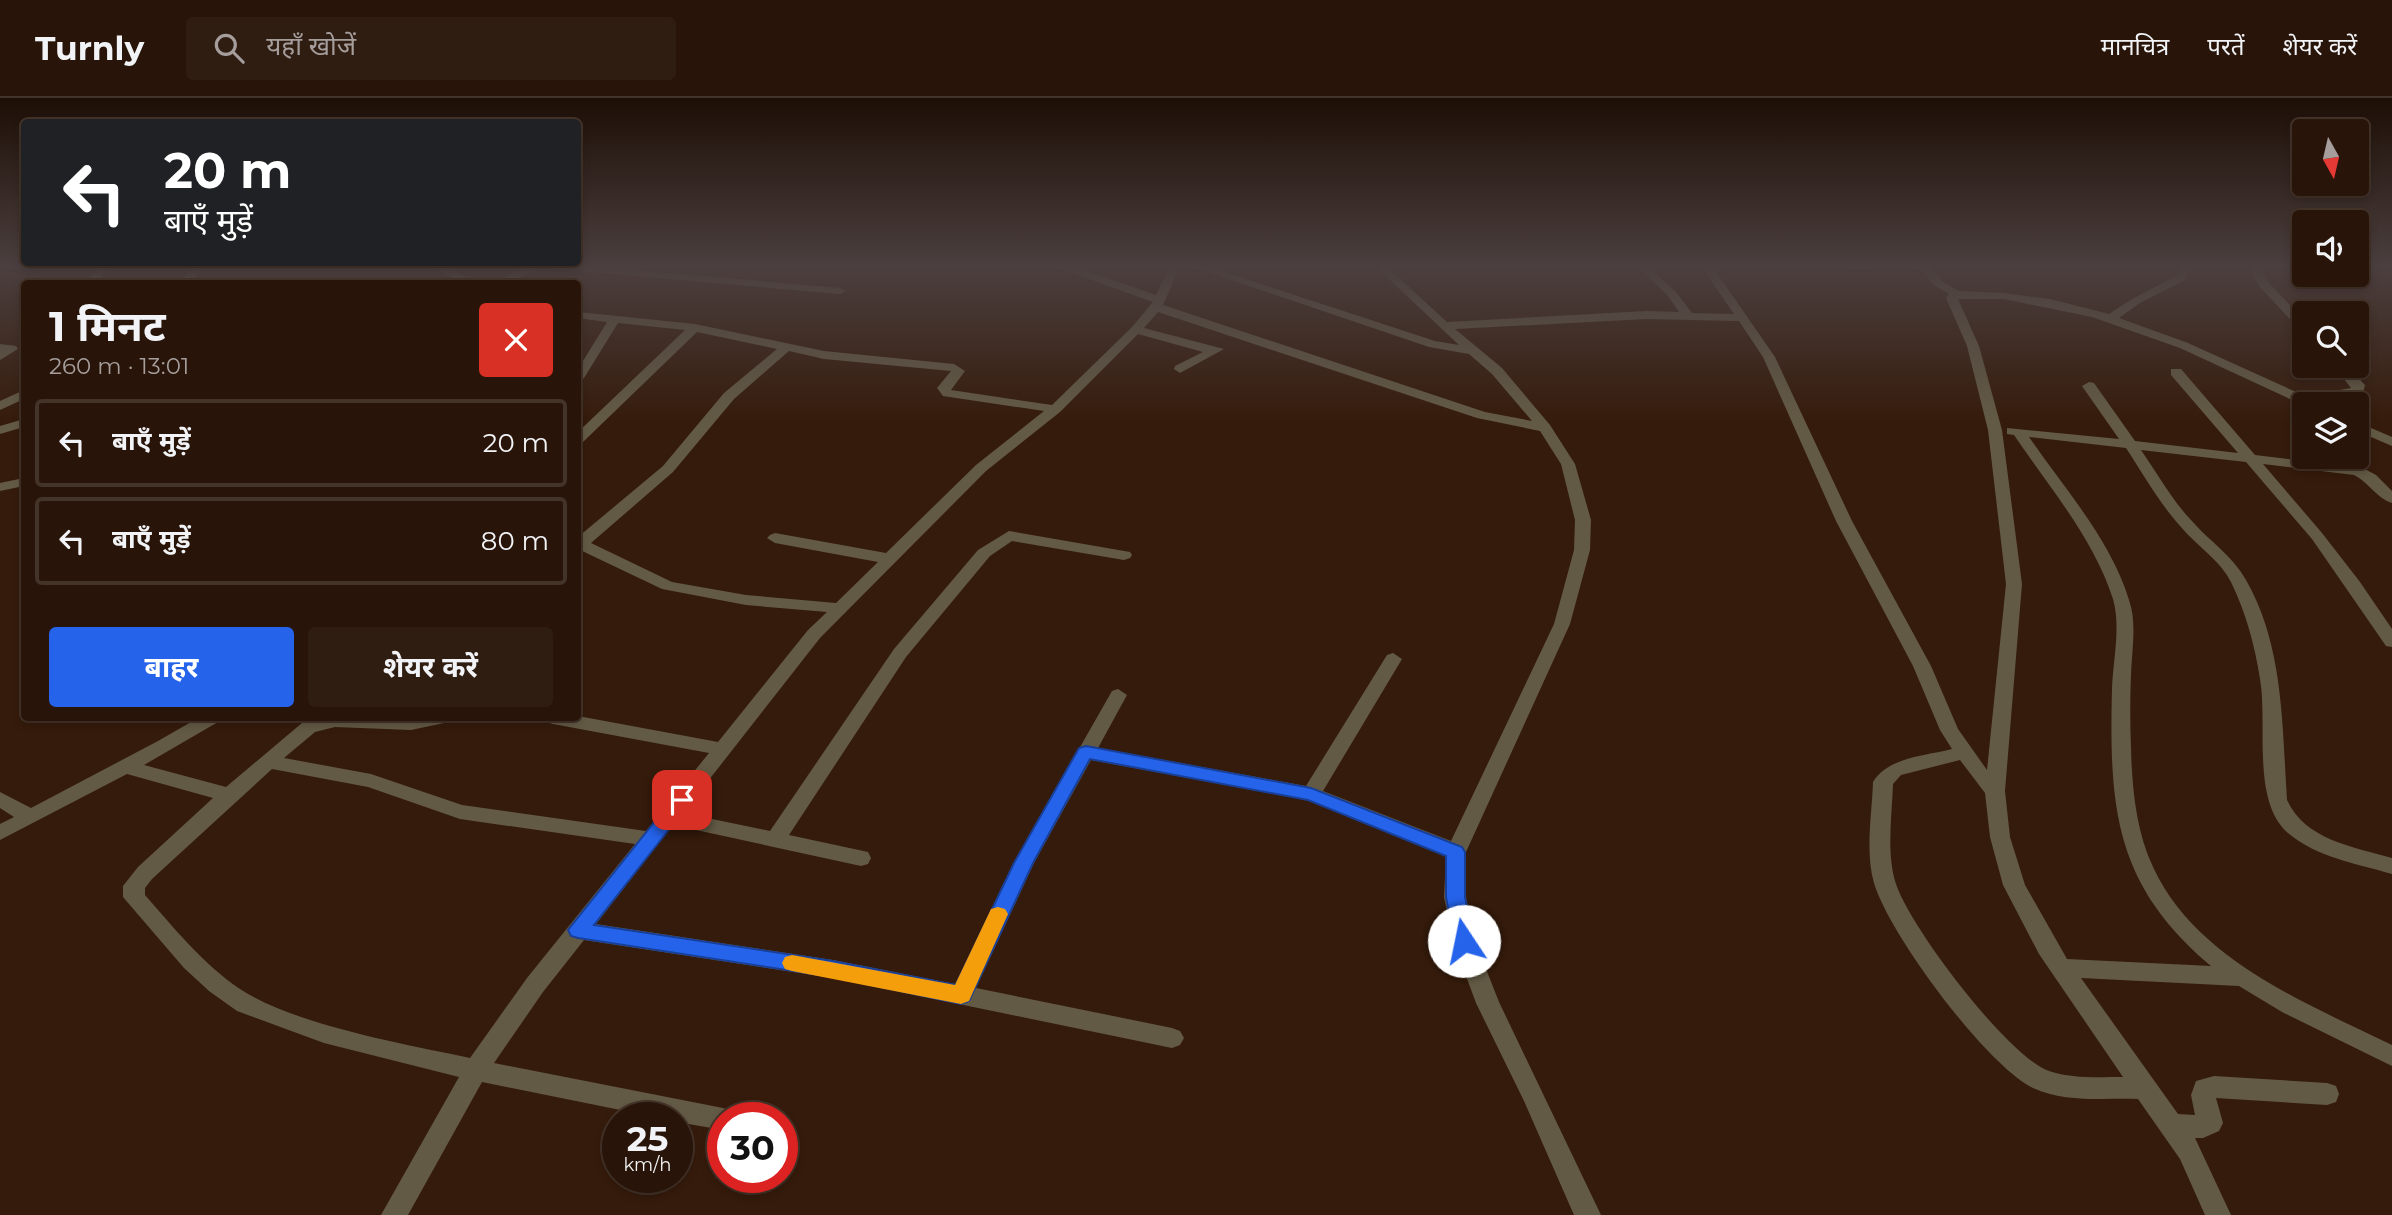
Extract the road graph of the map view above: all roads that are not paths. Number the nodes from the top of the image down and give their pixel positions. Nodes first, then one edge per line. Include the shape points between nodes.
1 (601, 318) edge
2 (1146, 318) edge
3 (1195, 318) edge
4 (1356, 318) edge
5 (1436, 318) edge
6 (1577, 318) edge
7 (1744, 318) edge
8 (1959, 318) edge
9 (2111, 318) edge
10 (614, 320) junction
11 (1444, 326) junction
12 (695, 328) junction
13 (1136, 330) junction
14 (1242, 336) junction
15 (0, 348) edge
16 (785, 348) junction
17 (1214, 351) junction
18 (1474, 351) junction
19 (0, 356) edge
20 (1180, 369) dead end
21 (2176, 372) dead end
22 (581, 373) edge
23 (2351, 378) edge
24 (2089, 386) dead end
25 (2354, 392) edge
26 (2292, 395) edge
27 (21, 396) edge
28 (0, 406) edge
29 (1055, 409) junction
30 (21, 424) edge
31 (1545, 428) junction
32 (0, 430) edge
33 (1994, 430) junction
34 (2369, 431) edge
35 (2019, 432) junction
36 (581, 436) edge
37 (2392, 442) edge
38 (2130, 444) junction
39 (2250, 458) junction
40 (21, 483) edge
41 (0, 487) edge
42 (2392, 499) edge
43 (775, 538) dead end
44 (1124, 555) dead end
45 (890, 559) junction
46 (840, 608) junction
47 (2392, 642) edge
48 (1393, 659) dead end
49 (1118, 695) dead end
50 (206, 721) edge
51 (426, 721) edge
52 (570, 721) edge
53 (723, 748) junction
54 (1086, 752) junction
55 (1963, 752) junction
56 (268, 762) junction
57 (124, 767) junction
58 (1995, 791) junction
59 (229, 794) junction
60 (1311, 794) junction
61 (0, 799) edge
62 (30, 817) junction
63 (669, 817) junction
64 (0, 832) edge
65 (651, 839) junction
66 (775, 839) junction
67 (1456, 852) junction
68 (861, 858) dead end
69 (2392, 866) edge
70 (578, 930) junction
71 (2062, 968) junction
72 (2242, 977) junction
73 (961, 995) junction
74 (1172, 1038) dead end
75 (2392, 1056) edge
76 (475, 1071) junction
77 (2147, 1088) junction
78 (2327, 1094) dead end
79 (707, 1116) edge
80 (2171, 1125) junction
81 (394, 1215) edge
82 (1588, 1215) edge
83 (2218, 1215) edge

1 - 10 street
2 - 13 street
3 - 14 street
4 - 18 street via 1433,344
5 - 11 street
6 - 11 street
7 - 55 street via 1769,357 1844,521
8 - 33 street via 1973,346
9 - 26 street via 2154,331
10 - 12 street
10 - 22 street
11 - 18 street
12 - 16 street
12 - 36 street
13 - 17 street
13 - 29 street
14 - 17 street
14 - 31 street via 1482,415
15 - 19 street via 12,349
16 - 29 street via 954,368 959,372 944,388 948,393
16 - 46 street via 729,396 668,468 582,541 584,546 668,586 746,600
17 - 20 street
18 - 31 street
21 - 39 street
23 - 25 street via 2358,385
24 - 38 street
27 - 28 street
29 - 45 street via 981,468
30 - 32 street
31 - 67 street via 1568,464 1583,520 1582,550 1562,624
33 - 35 street
33 - 58 street via 2014,583
34 - 37 street
35 - 38 street
35 - 72 street via 2091,541 2122,602 2124,803 2149,881 2197,940
38 - 39 street
38 - 69 street via 2185,523 2238,580 2259,630 2270,682 2280,813 2309,837
39 - 42 street via 2358,471
39 - 47 street via 2317,536
40 - 41 street
43 - 45 street
44 - 66 street via 1009,536 984,553 900,653
45 - 46 street
46 - 53 street
48 - 60 street
49 - 54 street
50 - 57 street
51 - 56 street via 321,723 309,727
52 - 53 street
53 - 63 street
54 - 60 street
54 - 73 street via 1024,863
55 - 58 street
55 - 77 street via 1894,770 1883,782 1885,884 1902,923 1928,961 2016,1064 2038,1080 2063,1086
56 - 59 street
56 - 65 street via 371,781 460,812
57 - 59 street
57 - 62 street
58 - 71 street via 2000,837 2014,885
59 - 76 street via 145,873 134,886 134,897 199,969 233,996 339,1037
60 - 67 street
61 - 62 street
62 - 64 street
63 - 65 street
63 - 66 street
65 - 70 street
66 - 68 street
67 - 82 street via 1455,897 1464,941 1488,1003
70 - 73 street via 833,969
70 - 76 street
71 - 72 street
71 - 77 street
72 - 75 street
73 - 74 street
76 - 79 street
76 - 81 street
77 - 80 street
78 - 80 street via 2214,1087 2205,1089 2203,1096 2210,1123 2203,1127
80 - 83 street via 2189,1151

